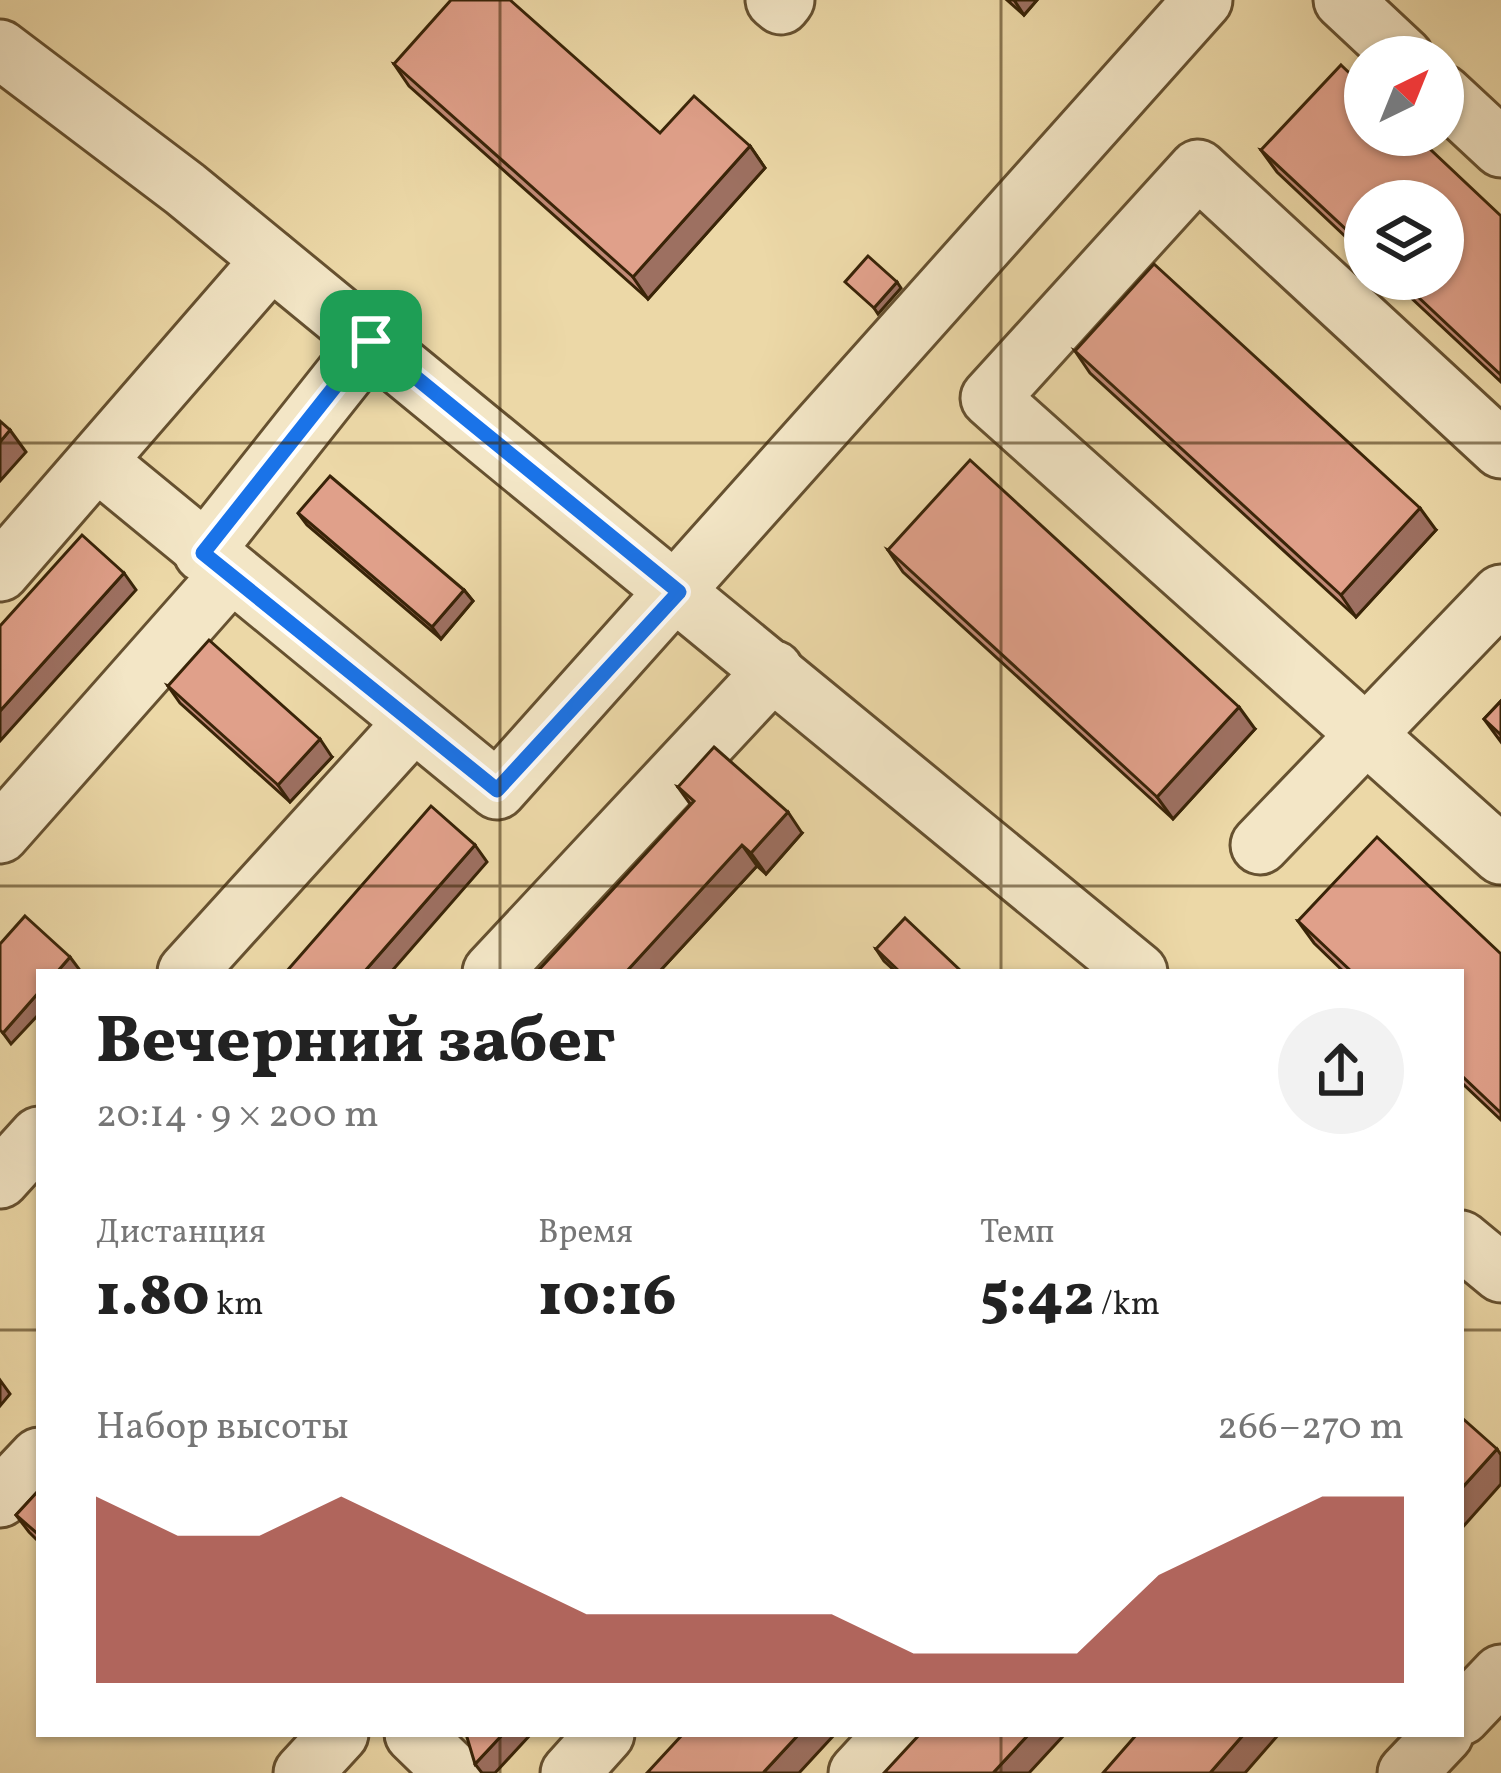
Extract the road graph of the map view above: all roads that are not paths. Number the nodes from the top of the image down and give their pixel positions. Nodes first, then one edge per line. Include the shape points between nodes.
1 (776, 0) edge
2 (785, 0) edge
3 (1203, 0) edge
4 (1342, 0) edge
5 (1381, 36) edge
6 (0, 49) edge
7 (1464, 114) edge
8 (1501, 148) edge
9 (271, 260) junction
10 (371, 341) junction
11 (1501, 449) edge
12 (99, 463) junction
13 (216, 564) junction
14 (0, 572) edge
15 (679, 592) junction
16 (1501, 594) edge
17 (774, 670) junction
18 (412, 724) junction
19 (1368, 735) junction
20 (0, 834) edge
21 (1260, 845) dead end
22 (1501, 856) edge
23 (190, 969) edge
24 (495, 969) edge
25 (1134, 969) edge
26 (1464, 1243) edge
27 (1501, 1274) edge
28 (36, 1459) edge
29 (0, 1498) edge
30 (1501, 1674) edge
31 (1464, 1713) edge
32 (336, 1737) edge
33 (416, 1737) edge
34 (602, 1737) edge
35 (891, 1737) edge
36 (1441, 1737) edge
37 (303, 1773) edge
38 (454, 1773) edge
39 (570, 1773) edge
40 (858, 1773) edge
41 (1407, 1773) edge

1 - 2 lane
3 - 15 lane
4 - 5 lane
6 - 9 lane
7 - 8 lane
9 - 10 lane
9 - 12 lane
10 - 13 lane
10 - 15 lane
11 - 19 lane via 1198,169 990,398
12 - 13 lane
12 - 14 lane
13 - 18 lane
13 - 20 lane
15 - 17 lane
15 - 18 lane via 497,790
16 - 19 lane
17 - 24 lane
17 - 25 lane
18 - 23 lane
19 - 21 lane
19 - 22 lane
26 - 27 lane
28 - 29 lane
30 - 31 lane
32 - 37 lane
33 - 38 lane
34 - 39 lane
35 - 40 lane
36 - 41 lane

